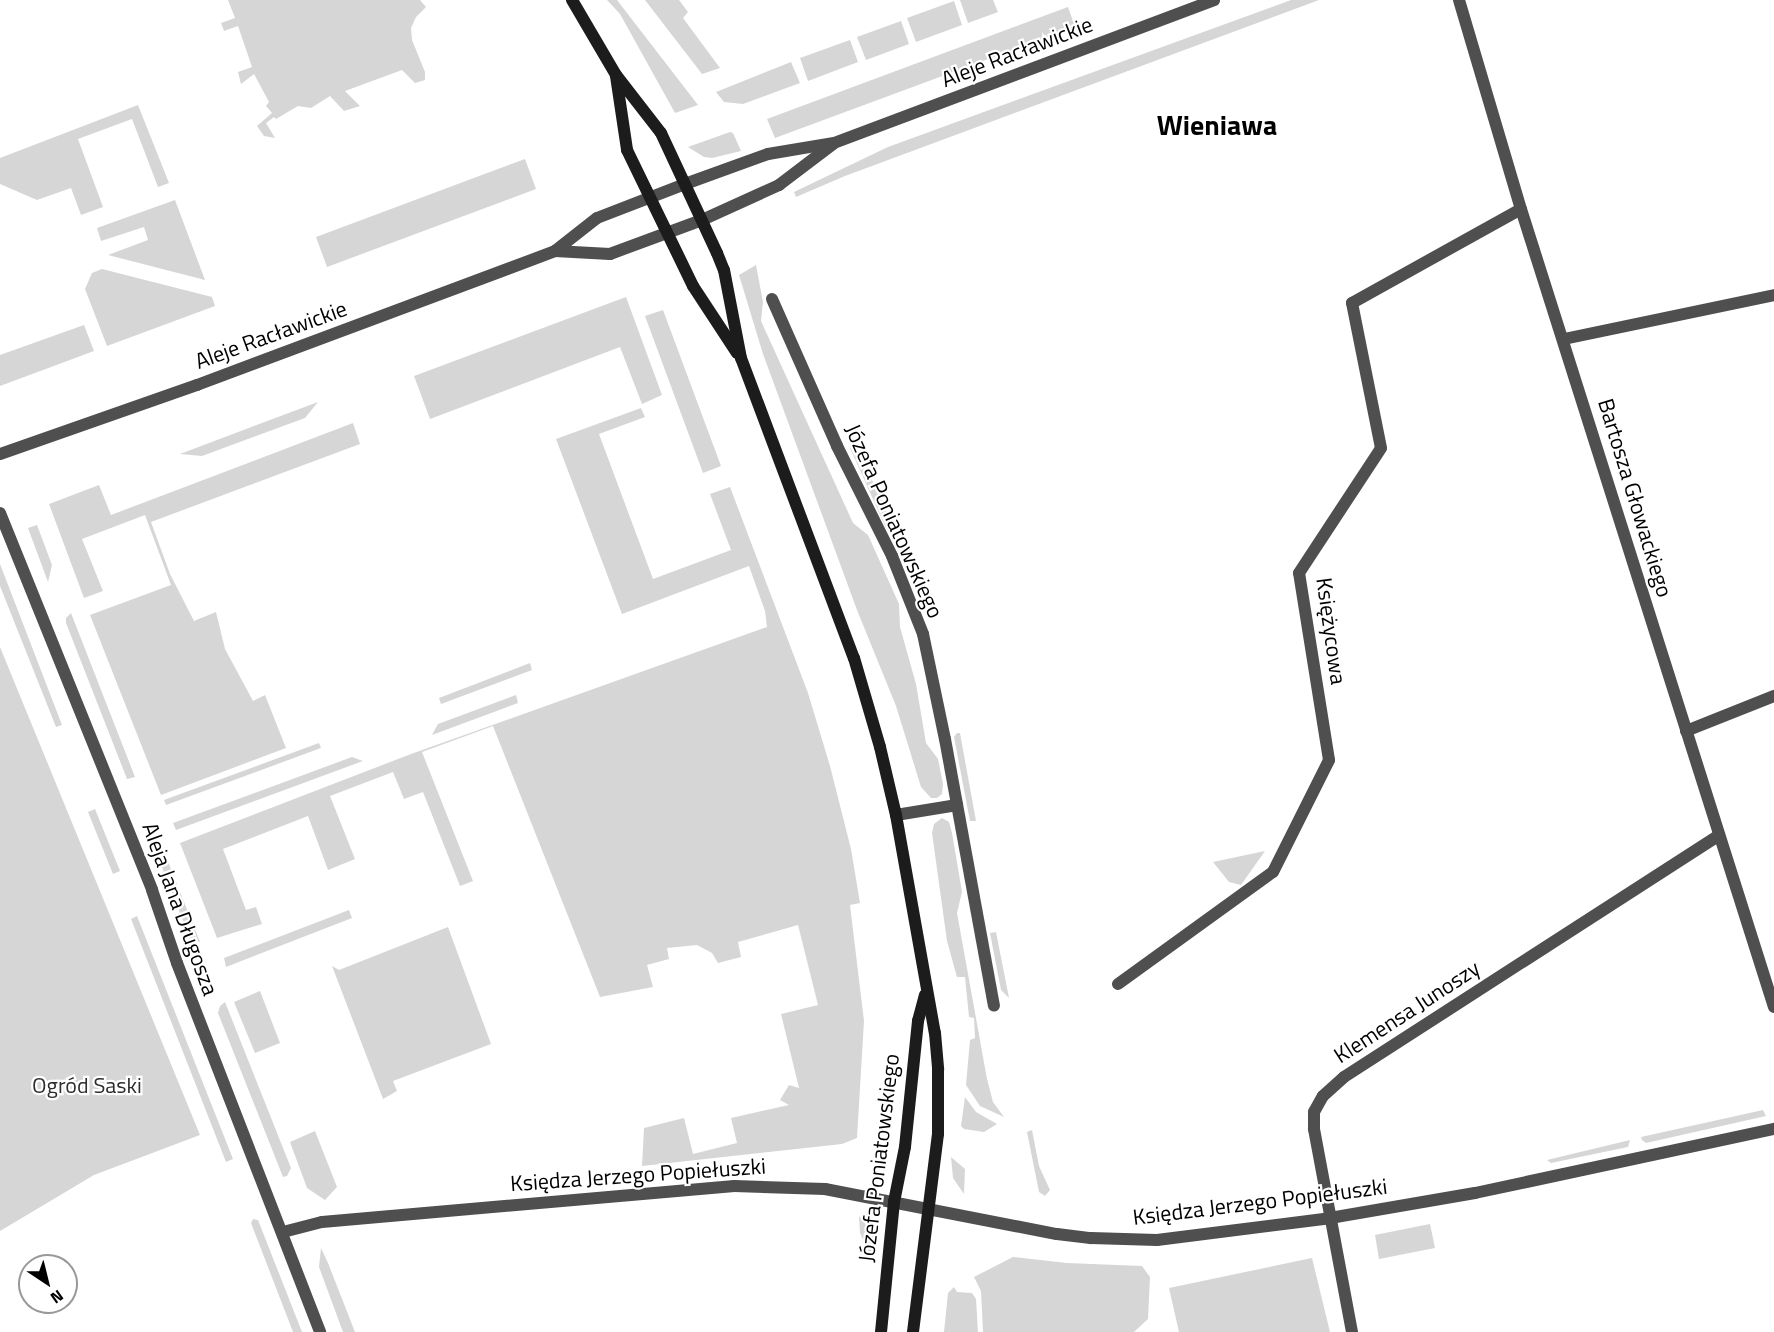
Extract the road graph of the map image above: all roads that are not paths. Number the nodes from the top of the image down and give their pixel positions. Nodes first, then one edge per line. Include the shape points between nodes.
1 (572, 0) edge
2 (1214, 0) edge
3 (1459, 0) edge
4 (616, 75) junction
5 (834, 143) junction
6 (686, 184) junction
7 (651, 197) junction
8 (1521, 210) junction
9 (702, 220) junction
10 (669, 233) junction
11 (555, 251) junction
12 (1774, 295) edge
13 (772, 299) dead end
14 (1564, 339) junction
15 (741, 358) junction
16 (0, 454) edge
17 (0, 513) edge
18 (1774, 696) edge
19 (1686, 730) junction
20 (957, 805) junction
21 (896, 815) junction
22 (1719, 834) junction
23 (1118, 984) dead end
24 (926, 991) junction
25 (994, 1006) dead end
26 (1774, 1007) edge
27 (1774, 1129) edge
28 (894, 1202) junction
29 (929, 1208) junction
30 (1330, 1218) junction
31 (283, 1232) junction
32 (319, 1327) edge
33 (881, 1332) edge
34 (914, 1332) edge
35 (1352, 1332) edge

1 - 4 main road
2 - 5 street, Aleje Racławickie
3 - 8 street, Bartosza Głowackiego
4 - 6 main road, Józefa Poniatowskiego via 661,133
4 - 7 main road, Józefa Poniatowskiego via 627,150
5 - 6 street, Aleje Racławickie via 768,154
5 - 9 street, Aleje Racławickie via 779,185
6 - 7 street, Aleje Racławickie
6 - 9 main road, Józefa Poniatowskiego
7 - 10 main road, Józefa Poniatowskiego
7 - 11 street, Aleje Racławickie via 597,218
8 - 14 street, Bartosza Głowackiego
8 - 23 street, Księżycowa via 1352,303 1381,448 1299,573 1329,760 1273,872
9 - 10 street, Aleje Racławickie
9 - 15 main road, Józefa Poniatowskiego via 724,270
10 - 11 street, Aleje Racławickie via 610,254
10 - 15 main road, Józefa Poniatowskiego via 693,286
11 - 16 street, Aleje Racławickie
12 - 14 street
13 - 20 street, Józefa Poniatowskiego via 837,446 892,556 922,634
14 - 19 street, Bartosza Głowackiego
15 - 21 main road, Józefa Poniatowskiego via 854,658
17 - 31 street, Aleja Jana Długosza via 144,870
18 - 19 street
19 - 22 street, Bartosza Głowackiego
20 - 21 street
20 - 25 street, Józefa Poniatowskiego
21 - 24 main road, Józefa Poniatowskiego
22 - 26 street, Bartosza Głowackiego
22 - 30 street, Klemensa Junoszy via 1344,1077 1323,1096 1314,1112 1314,1129
24 - 28 main road, Józefa Poniatowskiego via 918,1021 905,1147
24 - 29 main road, Józefa Poniatowskiego via 938,1070 938,1134
27 - 30 street, Księdza Jerzego Popiełuszki via 1475,1193
28 - 29 street, Księdza Jerzego Popiełuszki
28 - 31 street, Księdza Jerzego Popiełuszki via 825,1189 734,1186 322,1222
28 - 33 main road, Józefa Poniatowskiego
29 - 30 street, Księdza Jerzego Popiełuszki via 1015,1227 1125,1240 1165,1239
29 - 34 main road, Józefa Poniatowskiego
30 - 35 street, Klemensa Junoszy
31 - 32 street, Aleja Jana Długosza

